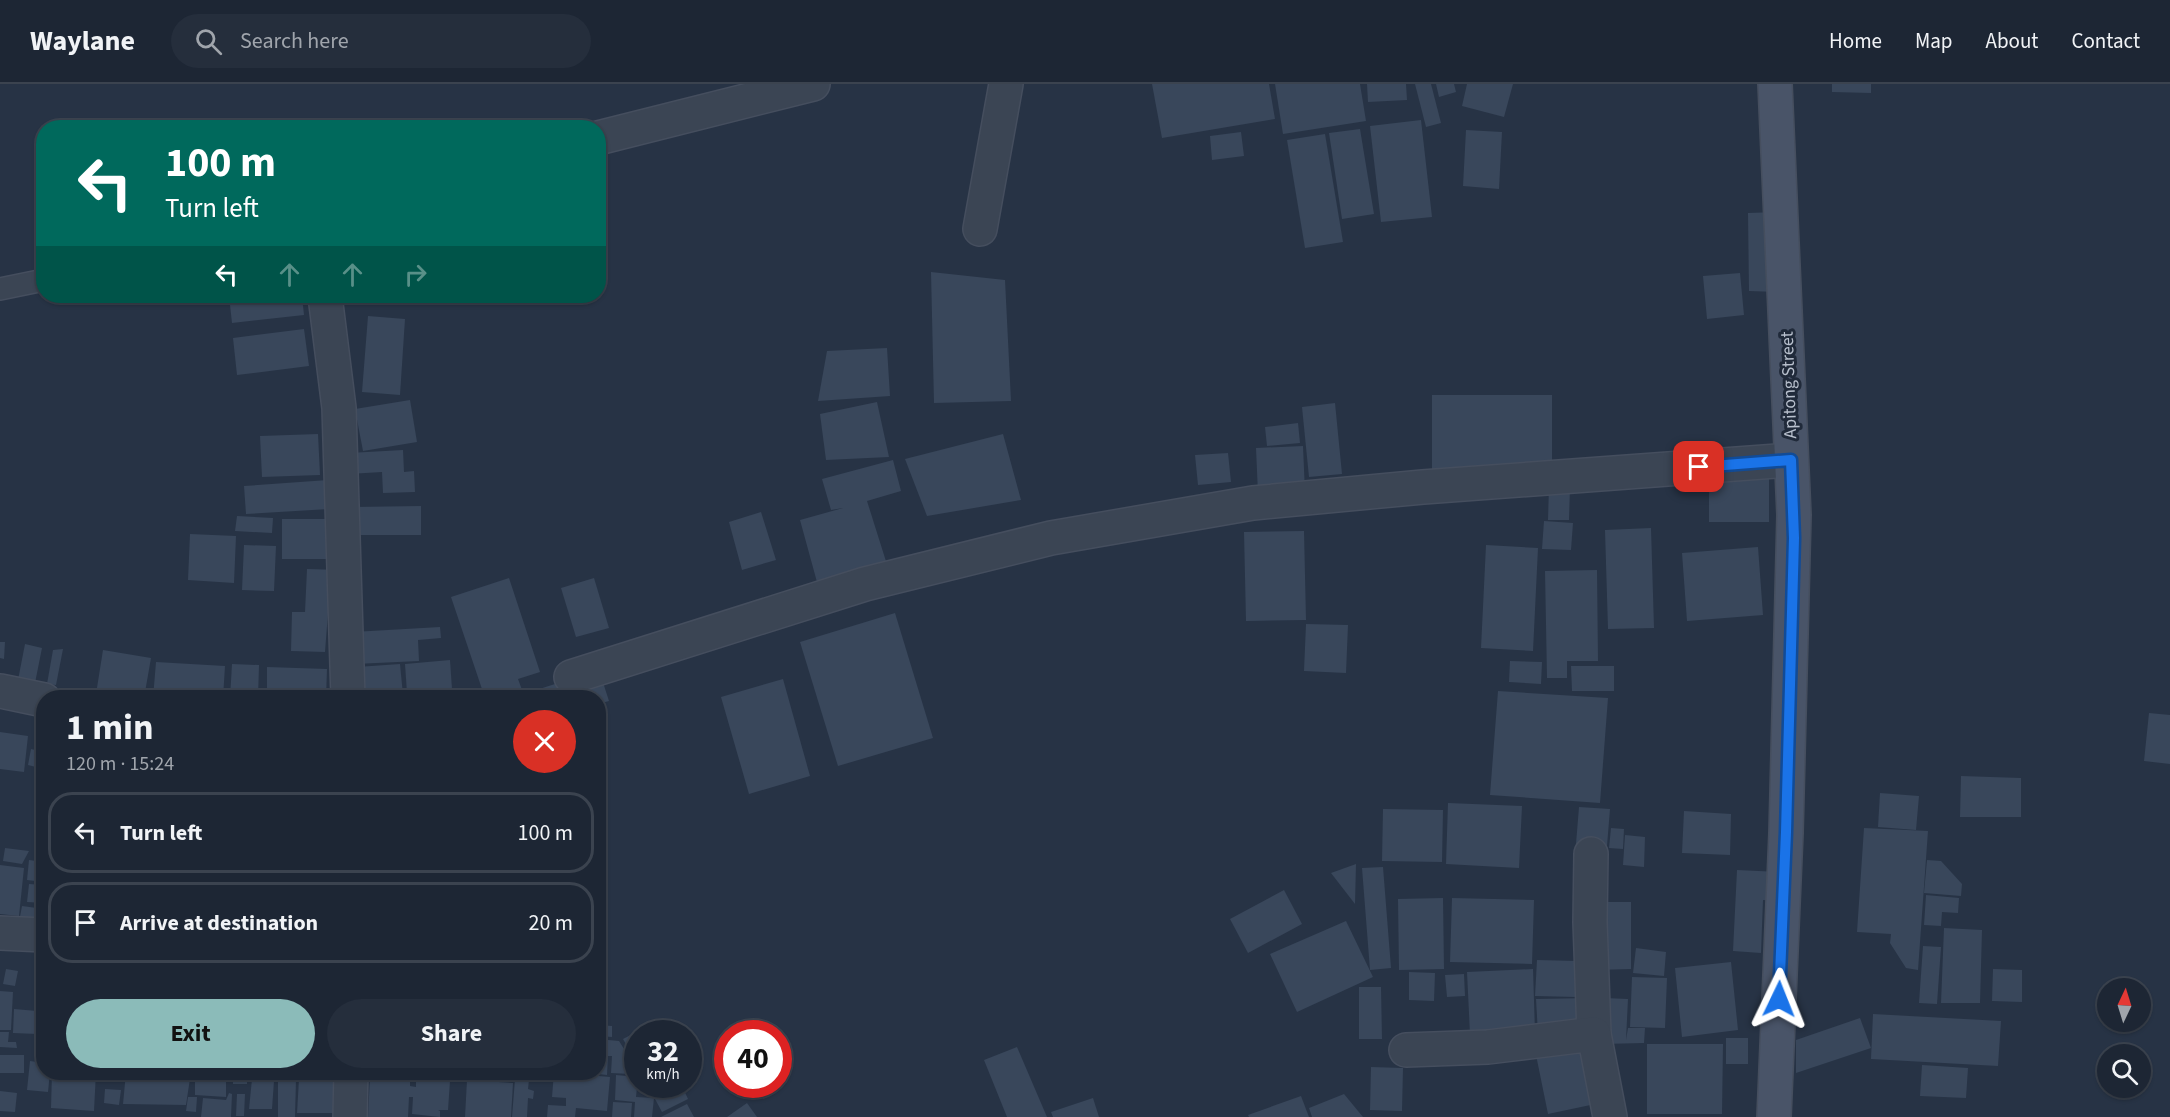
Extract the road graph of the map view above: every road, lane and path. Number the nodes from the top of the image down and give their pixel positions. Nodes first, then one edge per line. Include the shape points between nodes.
1 (813, 84) edge
2 (1006, 84) edge
3 (1775, 84) edge
4 (606, 136) edge
5 (980, 229) dead end
6 (36, 282) edge
7 (0, 289) edge
8 (326, 303) edge
9 (1791, 460) junction
10 (572, 677) dead end
11 (348, 690) edge
12 (0, 691) edge
13 (36, 698) edge
14 (1591, 854) dead end
15 (0, 933) edge
16 (36, 935) edge
17 (1594, 1034) junction
18 (1406, 1050) dead end
19 (351, 1080) edge
20 (350, 1117) edge
21 (1610, 1117) edge
22 (1774, 1117) edge

1 - 4 street
2 - 5 street
3 - 9 street, Apitong Street
6 - 7 lane
8 - 11 street via 339,408
9 - 10 street via 1253,503 1051,538 865,584
9 - 22 street, Apitong Street via 1794,515 1786,832
12 - 13 street
14 - 17 street
15 - 16 street
17 - 18 street via 1488,1047
17 - 21 street
19 - 20 street

